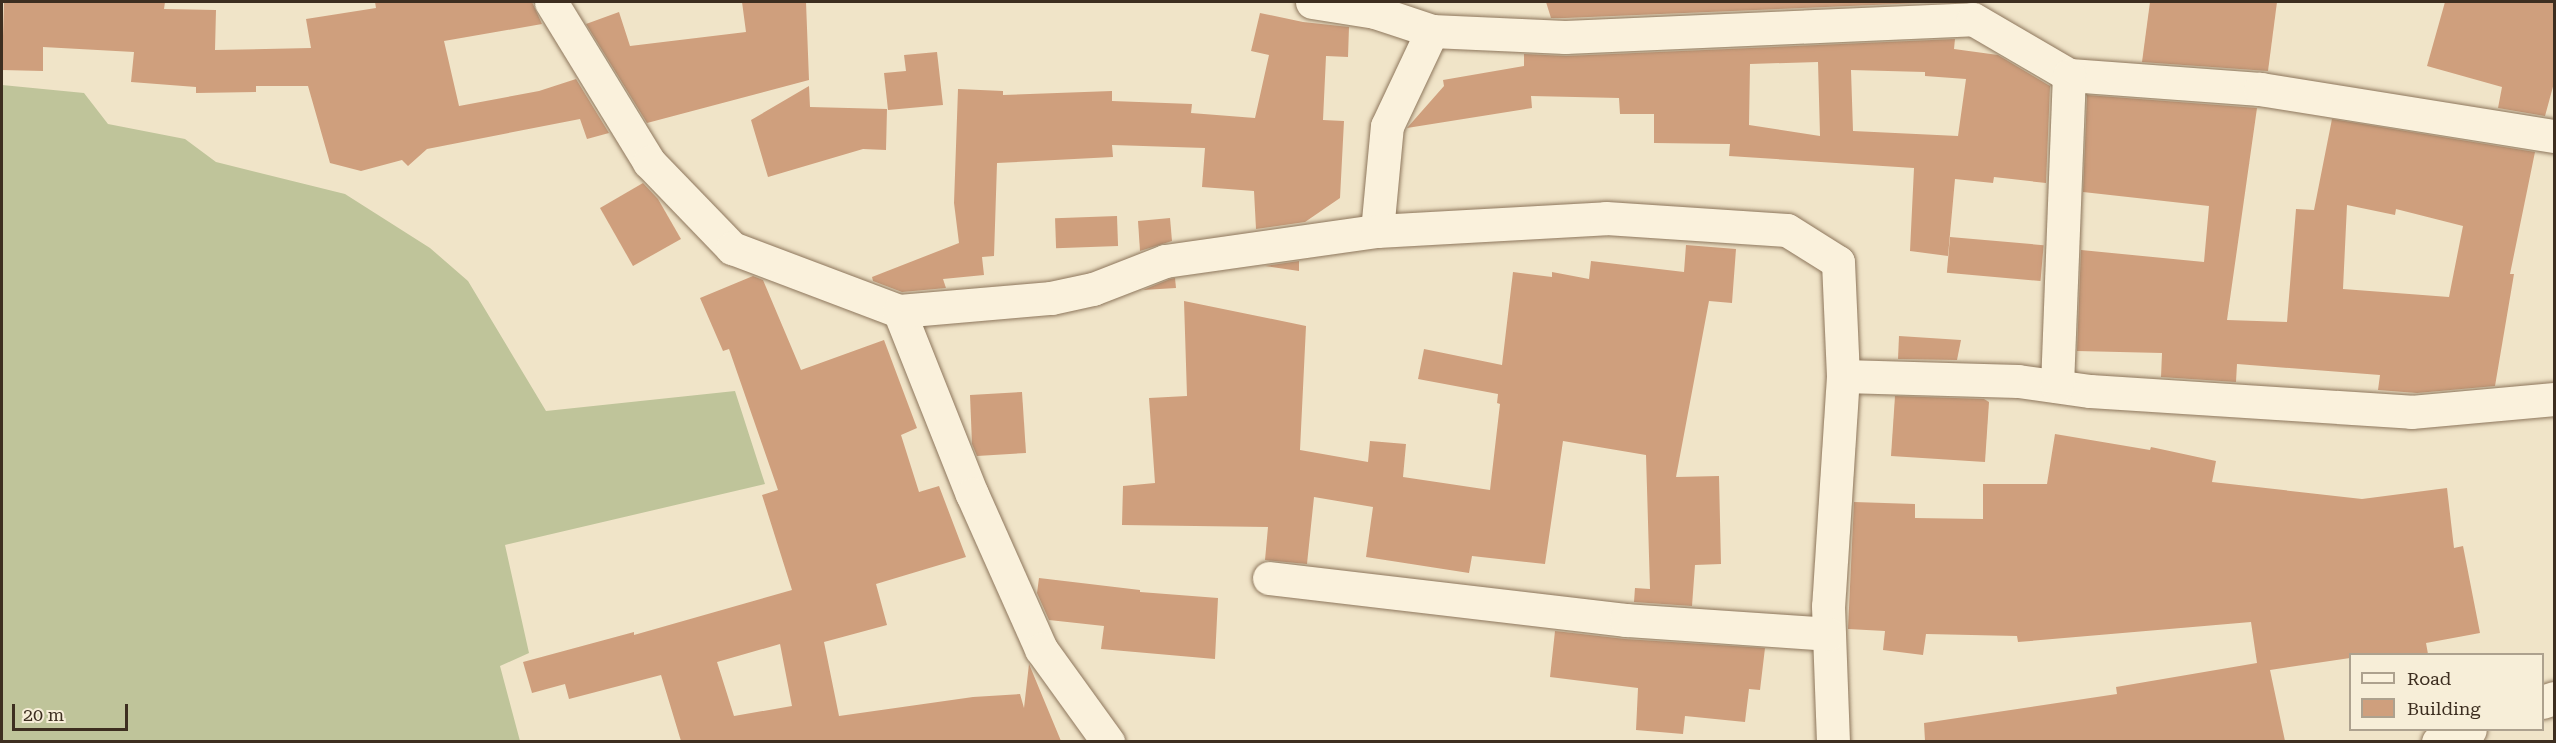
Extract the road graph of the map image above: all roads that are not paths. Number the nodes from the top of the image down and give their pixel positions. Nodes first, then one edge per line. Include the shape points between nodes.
1 (551, 2) edge
2 (1312, 2) edge
3 (1432, 31) junction
4 (2068, 75) junction
5 (2554, 136) edge
6 (1377, 231) junction
7 (899, 311) junction
8 (1843, 376) junction
9 (2057, 386) junction
10 (2554, 399) edge
11 (1269, 578) dead end
12 (1828, 634) junction
13 (2465, 731) edge
14 (1108, 741) edge
15 (1833, 741) edge
16 (2438, 741) edge

1 - 7 street via 649,162 732,248
2 - 3 street via 1375,12
3 - 4 street via 1565,37 1973,19
3 - 6 street via 1387,126
4 - 5 street via 2260,89
4 - 9 street
6 - 7 street via 1165,261 1093,289 1051,298
6 - 8 street via 1606,218 1787,230 1838,262
7 - 14 street via 972,494 1041,649
8 - 9 street via 2018,381
8 - 12 street
9 - 10 street via 2411,412
11 - 12 street via 1626,620
12 - 15 street
13 - 16 street

